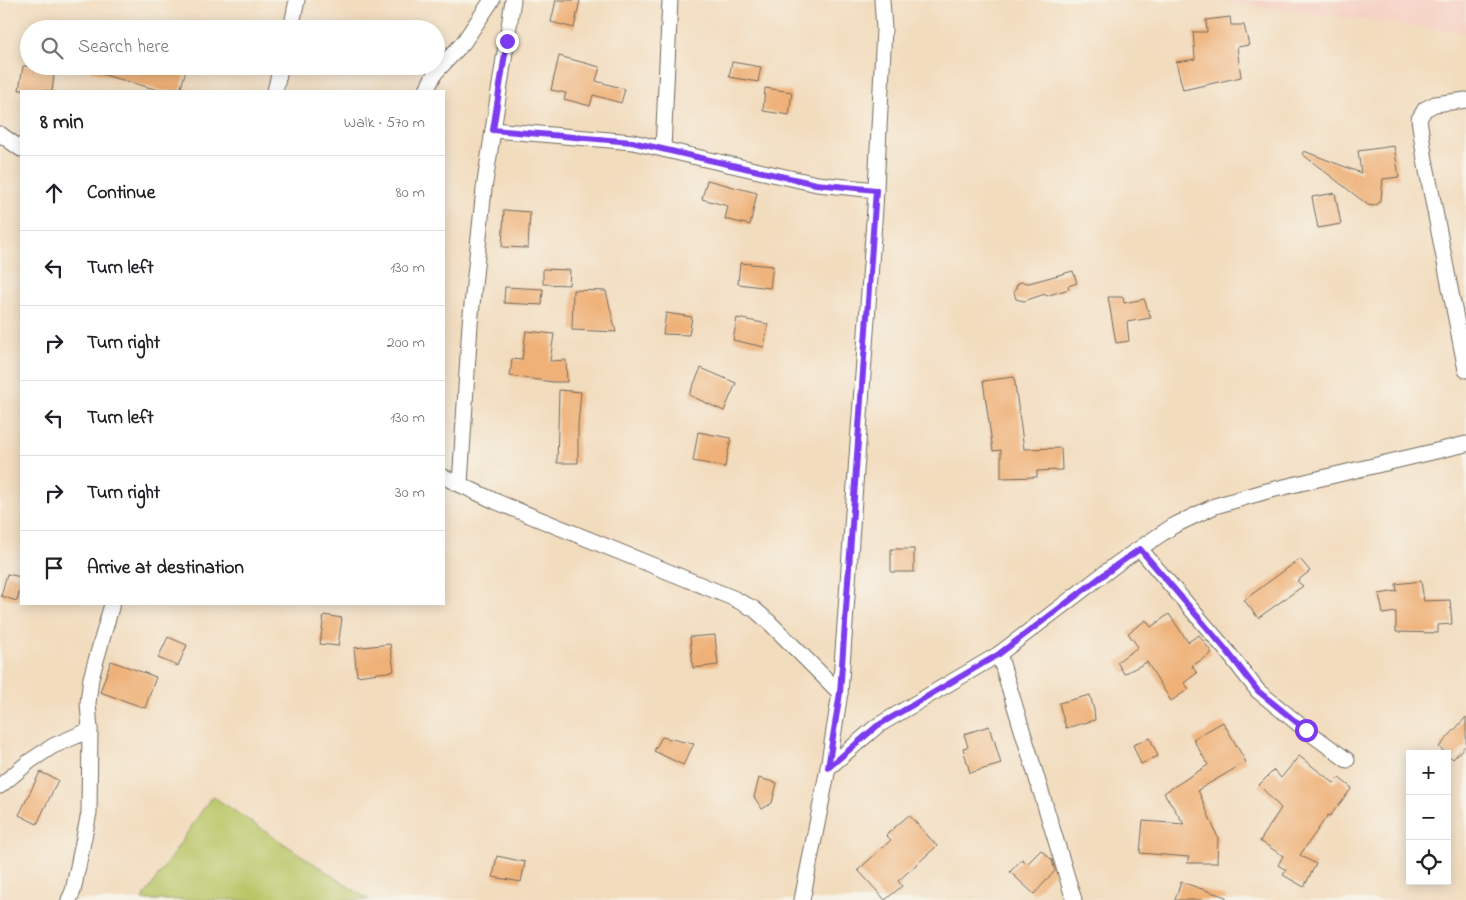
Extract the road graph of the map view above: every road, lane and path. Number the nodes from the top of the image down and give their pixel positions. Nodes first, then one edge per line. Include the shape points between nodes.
1 (297, 0) edge
2 (492, 0) edge
3 (513, 0) edge
4 (670, 0) edge
5 (882, 0) edge
6 (293, 20) edge
7 (445, 63) edge
8 (279, 75) edge
9 (435, 75) edge
10 (275, 90) edge
11 (427, 90) edge
12 (1466, 100) edge
13 (493, 130) junction
14 (0, 134) edge
15 (20, 148) edge
16 (663, 149) junction
17 (876, 190) junction
18 (1466, 370) edge
19 (1466, 444) edge
20 (445, 477) edge
21 (460, 484) junction
22 (1140, 549) junction
23 (112, 605) edge
24 (999, 654) junction
25 (840, 693) junction
26 (90, 730) junction
27 (1347, 760) dead end
28 (828, 768) junction
29 (0, 786) edge
30 (69, 900) edge
31 (802, 900) edge
32 (1074, 900) edge

1 - 6 street
2 - 7 street
3 - 13 street
4 - 16 street
5 - 17 street via 884,29
8 - 10 street
9 - 11 street
12 - 18 street via 1435,104 1425,109 1419,119
13 - 16 street via 632,142
13 - 21 street via 470,324
14 - 15 street
16 - 17 street via 816,184
17 - 25 street
19 - 22 street via 1214,506 1173,526
20 - 21 street
21 - 25 street via 754,609
22 - 24 street
22 - 27 street via 1258,691
23 - 26 street via 91,678 88,703
24 - 28 street via 877,726
24 - 32 street
25 - 28 street
26 - 29 street via 30,760
26 - 30 street via 89,814
28 - 31 street

